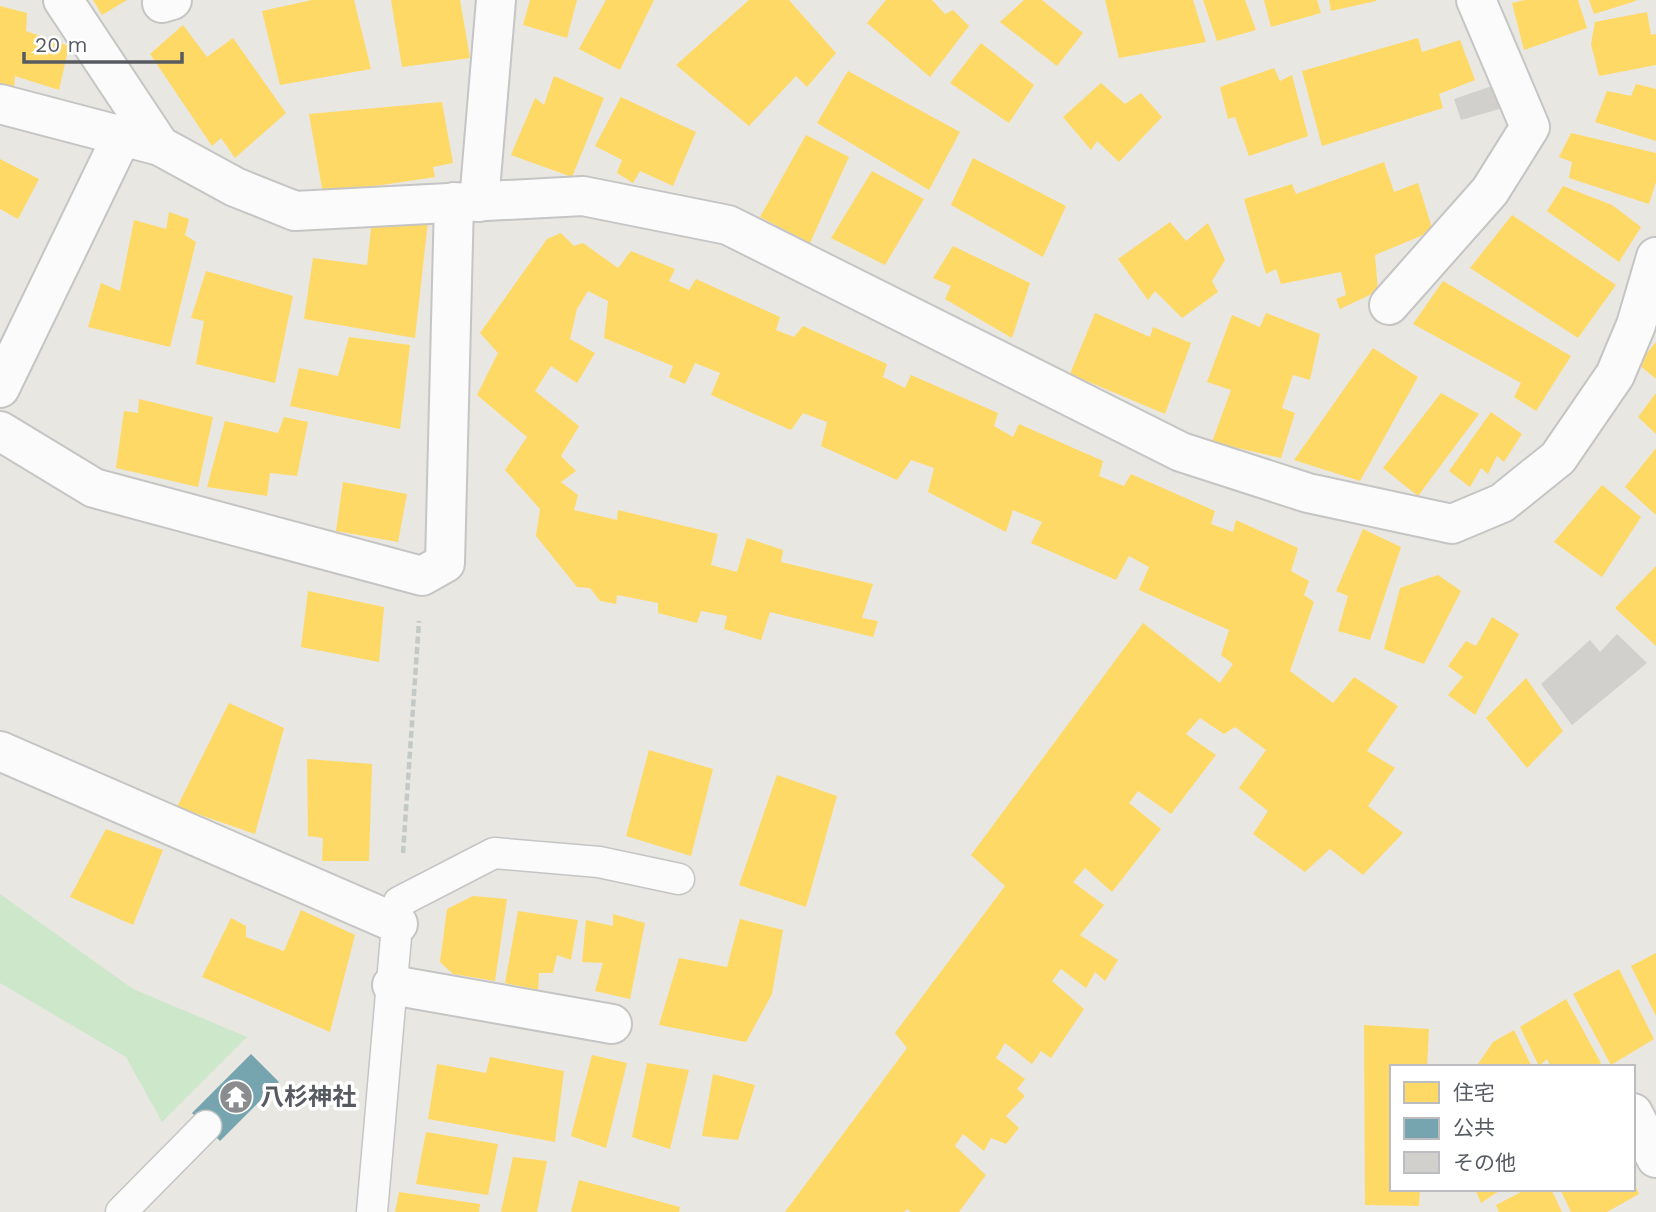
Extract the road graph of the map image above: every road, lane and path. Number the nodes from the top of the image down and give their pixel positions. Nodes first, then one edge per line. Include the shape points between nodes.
1 (64, 0) edge
2 (496, 0) edge
3 (1476, 0) edge
4 (0, 104) edge
5 (122, 136) junction
6 (160, 146) junction
7 (467, 202) junction
8 (1656, 257) edge
9 (1389, 306) dead end
10 (0, 388) edge
11 (0, 431) edge
12 (422, 576) junction
13 (0, 751) edge
14 (679, 879) dead end
15 (399, 913) junction
16 (392, 985) junction
17 (612, 1024) dead end
18 (1635, 1117) edge
19 (206, 1126) dead end
20 (1656, 1158) edge
21 (121, 1212) edge
22 (372, 1212) edge

1 - 6 street
2 - 7 street
3 - 9 street via 1530,127 1490,191
4 - 5 street
5 - 6 street
5 - 10 street
6 - 7 street via 235,187 295,211
7 - 8 street via 583,196 727,225 1181,452 1308,492 1452,524 1502,503 1558,458 1615,375
7 - 12 street via 445,563
11 - 12 street via 94,488
12 - 15 path
13 - 15 street
14 - 15 lane via 599,862 494,853
15 - 16 lane
16 - 17 street
16 - 22 lane
18 - 20 street
19 - 21 lane

